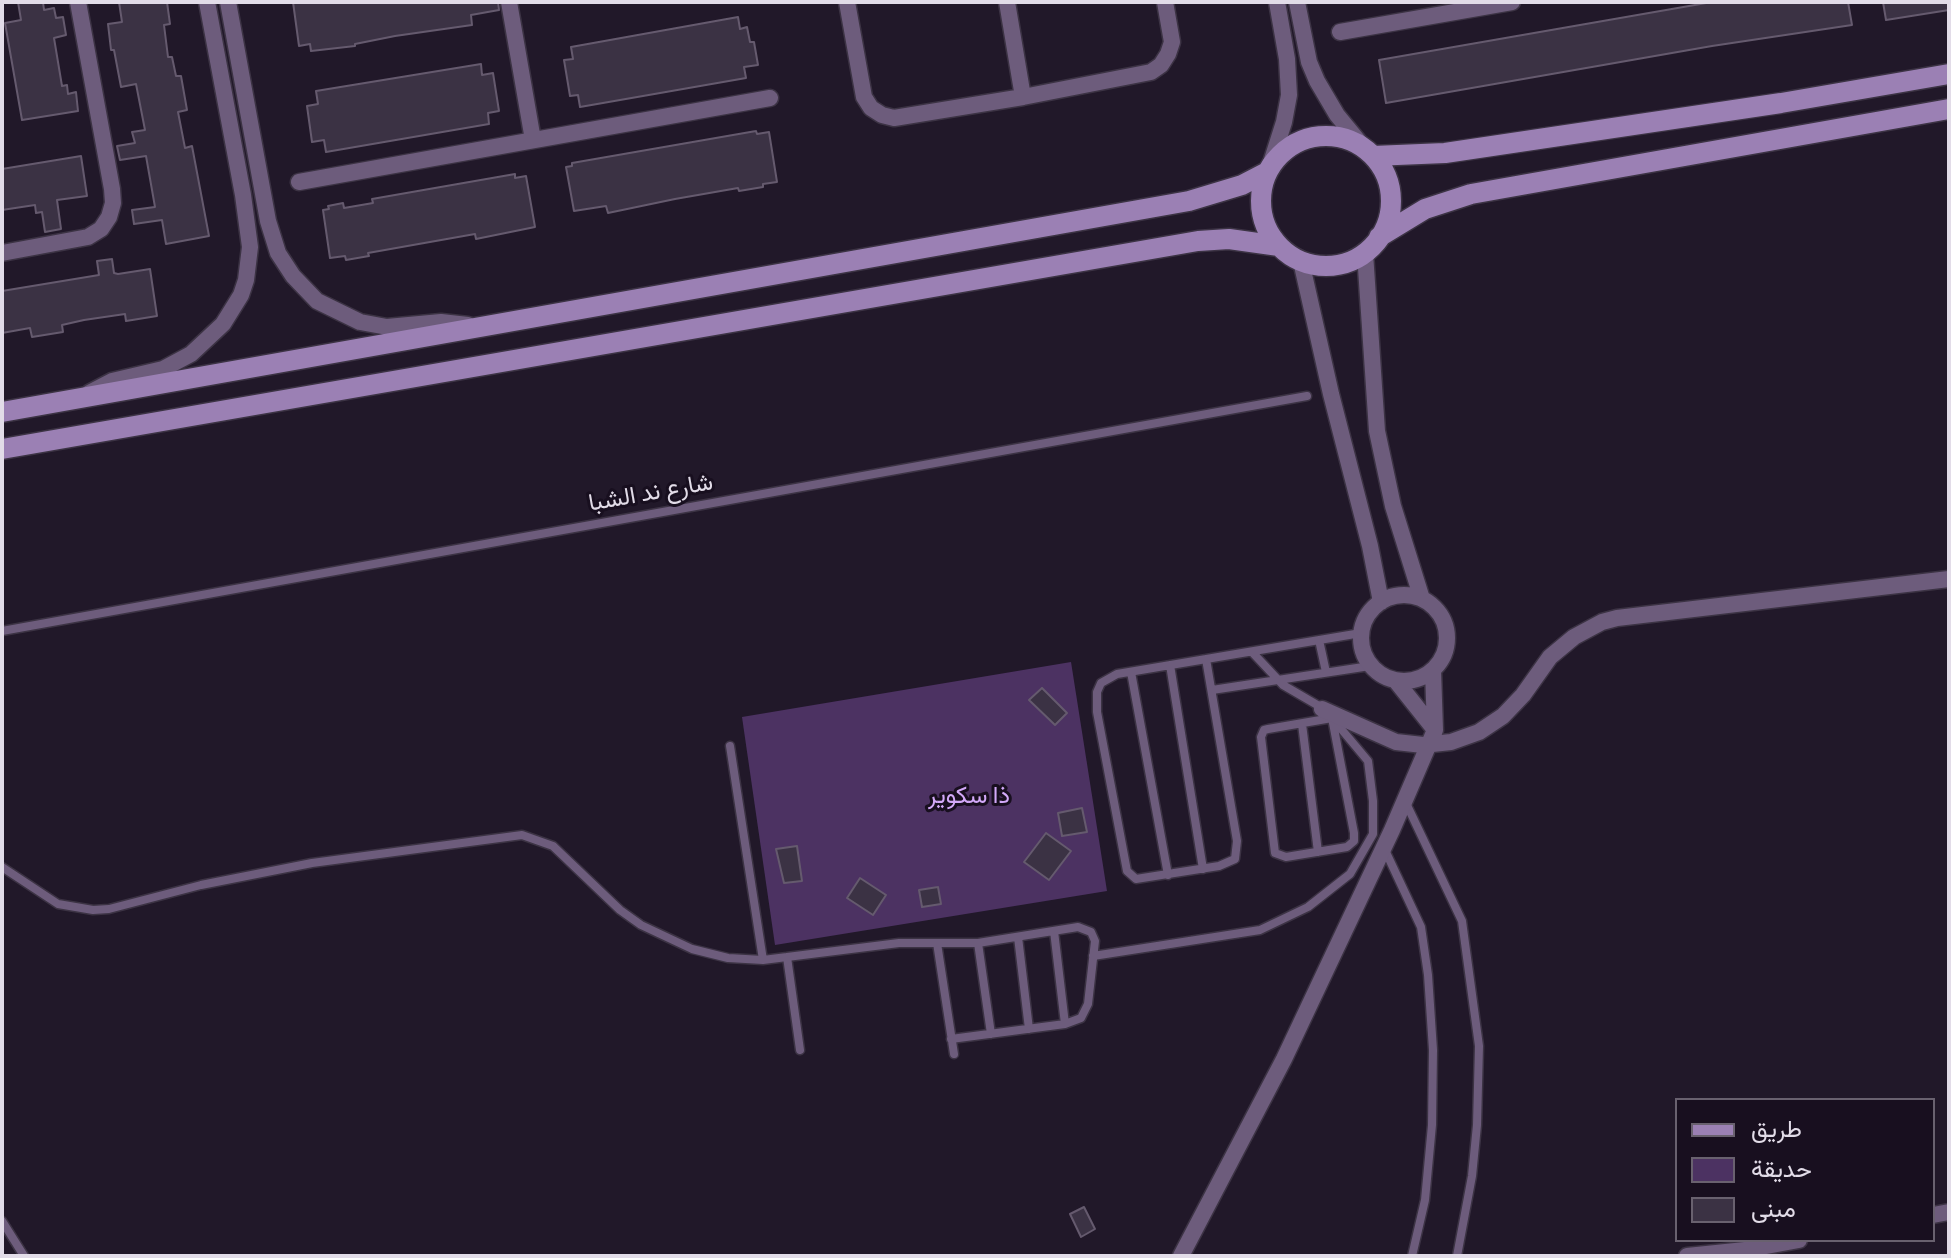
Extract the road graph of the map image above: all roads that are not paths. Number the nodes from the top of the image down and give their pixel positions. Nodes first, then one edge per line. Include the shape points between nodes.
1 (78, 2) edge
2 (207, 2) edge
3 (219, 2) edge
4 (228, 2) edge
5 (509, 2) edge
6 (847, 2) edge
7 (1007, 2) edge
8 (1165, 2) edge
9 (1277, 2) edge
10 (1297, 2) edge
11 (1512, 2) edge
12 (1415, 10) edge
13 (1340, 32) dead end
14 (234, 37) junction
15 (1949, 74) edge
16 (1023, 97) junction
17 (770, 98) dead end
18 (1949, 109) edge
19 (533, 140) junction
20 (1369, 152) junction
21 (1268, 169) junction
22 (299, 182) dead end
23 (1379, 237) junction
24 (1279, 246) junction
25 (2, 253) edge
26 (1365, 253) junction
27 (1301, 261) junction
28 (486, 328) junction
29 (1307, 396) dead end
30 (80, 398) junction
31 (2, 412) edge
32 (2, 449) edge
33 (1949, 579) edge
34 (1422, 599) junction
35 (1381, 602) junction
36 (2, 631) edge
37 (1361, 633) junction
38 (1319, 640) junction
39 (1252, 652) junction
40 (1206, 659) junction
41 (1170, 665) junction
42 (1370, 666) junction
43 (1433, 670) junction
44 (1131, 672) junction
45 (1326, 672) junction
46 (1278, 680) junction
47 (1396, 681) junction
48 (1212, 690) junction
49 (1327, 713) junction
50 (1302, 724) junction
51 (1433, 737) junction
52 (730, 746) dead end
53 (1405, 801) junction
54 (1384, 848) junction
55 (1318, 852) junction
56 (2, 867) edge
57 (1203, 869) junction
58 (1168, 875) junction
59 (1054, 931) junction
60 (1018, 937) junction
61 (937, 943) junction
62 (978, 943) junction
63 (1093, 956) junction
64 (787, 957) junction
65 (763, 960) junction
66 (1065, 1024) junction
67 (1029, 1029) junction
68 (991, 1034) junction
69 (951, 1039) junction
70 (800, 1050) dead end
71 (954, 1054) dead end
72 (2, 1221) edge
73 (1788, 1242) edge
74 (1745, 1250) junction
75 (24, 1256) edge
76 (1181, 1256) edge
77 (1412, 1256) edge
78 (1457, 1256) edge
79 (1687, 1256) edge
80 (1727, 1256) edge

1 - 25 street via 113,203 109,217 88,237
2 - 30 street via 245,206 250,247 246,280 223,324 191,354
3 - 14 street via 224,26
4 - 14 street
5 - 19 street
6 - 16 street via 864,97 882,115 906,117
7 - 16 street
8 - 16 street via 1172,42 1161,65 1151,72
9 - 21 street via 1289,95
10 - 20 street via 1317,81
11 - 12 street
12 - 13 street
14 - 28 street via 268,221 278,253 298,283 317,301 360,322
15 - 20 main road via 1445,153
17 - 19 street
18 - 23 main road via 1471,194 1425,209
19 - 22 street
20 - 21 main road via 1349,140 1314,137 1289,147
20 - 23 main road via 1391,195
21 - 24 main road via 1261,187 1263,219
21 - 28 main road via 1242,185 1189,201
23 - 26 main road
24 - 27 main road
24 - 32 main road via 1198,241
26 - 27 main road via 1334,265
26 - 34 street via 1377,431 1396,519
27 - 35 street
28 - 30 main road
29 - 36 lane, شارع ند الشبا
30 - 31 main road
33 - 51 street via 1602,622 1561,647 1514,706 1491,725 1465,738
34 - 35 street via 1403,595
34 - 43 street via 1441,616 1447,634 1445,654
35 - 37 street via 1367,615
37 - 38 lane
37 - 42 street
38 - 39 lane
38 - 45 lane
39 - 40 lane
39 - 46 lane
40 - 41 lane
40 - 48 lane
41 - 44 lane
41 - 57 lane
42 - 45 lane
42 - 47 street
43 - 47 street via 1416,680
43 - 51 street
44 - 58 lane
44 - 58 lane via 1109,677 1097,692 1102,737 1127,871 1136,879
45 - 46 lane
46 - 48 lane
46 - 49 lane
47 - 51 street
48 - 57 lane via 1237,851 1228,864
49 - 50 lane
49 - 51 street via 1409,744
49 - 55 lane via 1355,838 1347,847
49 - 63 lane via 1368,761 1373,834 1350,874 1308,907 1260,930
50 - 55 lane
50 - 55 lane via 1262,734 1273,848 1281,857
51 - 53 street
52 - 65 lane
53 - 54 street
53 - 78 lane via 1462,921 1479,1046 1472,1176
54 - 76 street via 1284,1059
54 - 77 lane via 1421,927 1430,1005 1432,1125 1425,1200
56 - 65 lane via 58,904 93,910 312,863 522,835 553,846 620,910 661,936 710,954
57 - 58 lane
59 - 60 lane
59 - 63 lane via 1088,929 1095,941
59 - 66 lane
60 - 62 lane
60 - 67 lane
61 - 62 lane
61 - 64 lane
61 - 69 lane
62 - 68 lane
63 - 66 lane via 1087,1009 1081,1018
64 - 65 lane
64 - 70 lane
66 - 67 lane
67 - 68 lane
68 - 69 lane
69 - 71 lane
72 - 75 lane
73 - 74 street
74 - 79 street
74 - 80 street

